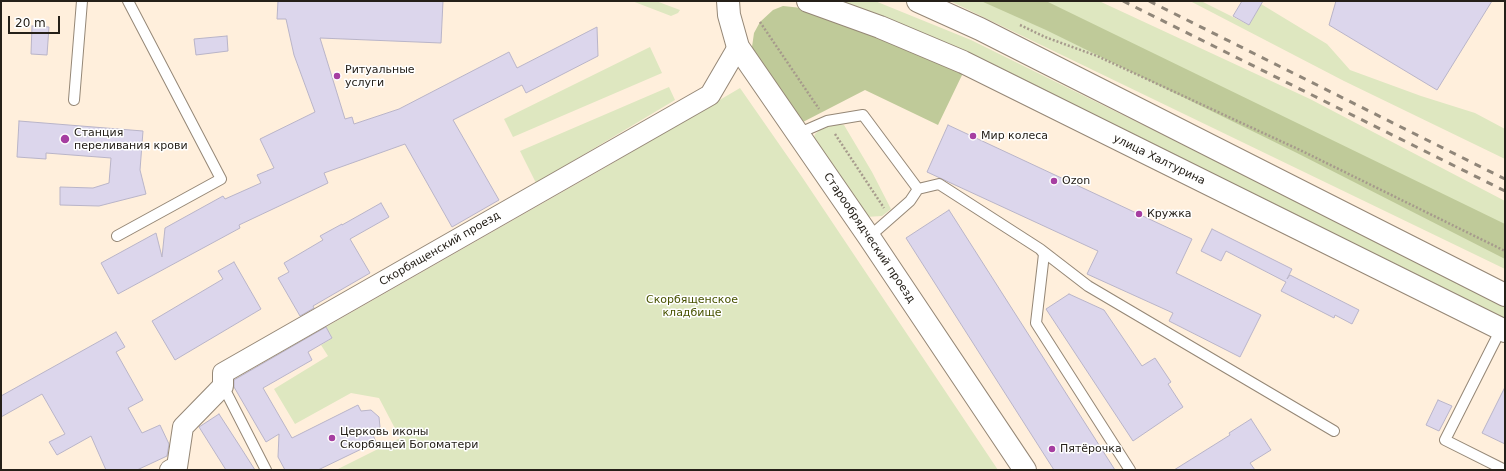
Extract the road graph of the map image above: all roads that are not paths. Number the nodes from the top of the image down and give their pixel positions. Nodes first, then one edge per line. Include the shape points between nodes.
1 (82, 1) edge
2 (128, 1) edge
3 (728, 1) edge
4 (808, 1) edge
5 (918, 1) edge
6 (738, 47) junction
7 (74, 100) dead end
8 (797, 134) junction
9 (918, 189) junction
10 (117, 236) dead end
11 (869, 237) junction
12 (1040, 249) junction
13 (1505, 296) edge
14 (1503, 330) edge
15 (223, 386) junction
16 (1334, 431) dead end
17 (170, 470) edge
18 (266, 470) edge
19 (1025, 470) edge
20 (1130, 470) edge
21 (1505, 470) edge

1 - 7 lane
2 - 10 lane via 221,179
3 - 6 main road, Старообрядческий проезд
4 - 14 main road, улица Халтурина via 880,27 963,62
5 - 13 main road via 980,29
6 - 8 main road, Старообрядческий проезд
6 - 15 street, Скорбященский проезд via 710,95 223,373
8 - 9 lane via 827,121 863,115
8 - 11 main road, Старообрядческий проезд
9 - 11 lane via 910,201
9 - 12 lane via 939,184
11 - 19 main road, Старообрядческий проезд
12 - 16 lane via 1088,286
12 - 20 lane via 1044,254 1036,323
14 - 21 lane via 1445,440
15 - 17 street, Скорбященский проезд via 183,427 177,467
15 - 18 lane

